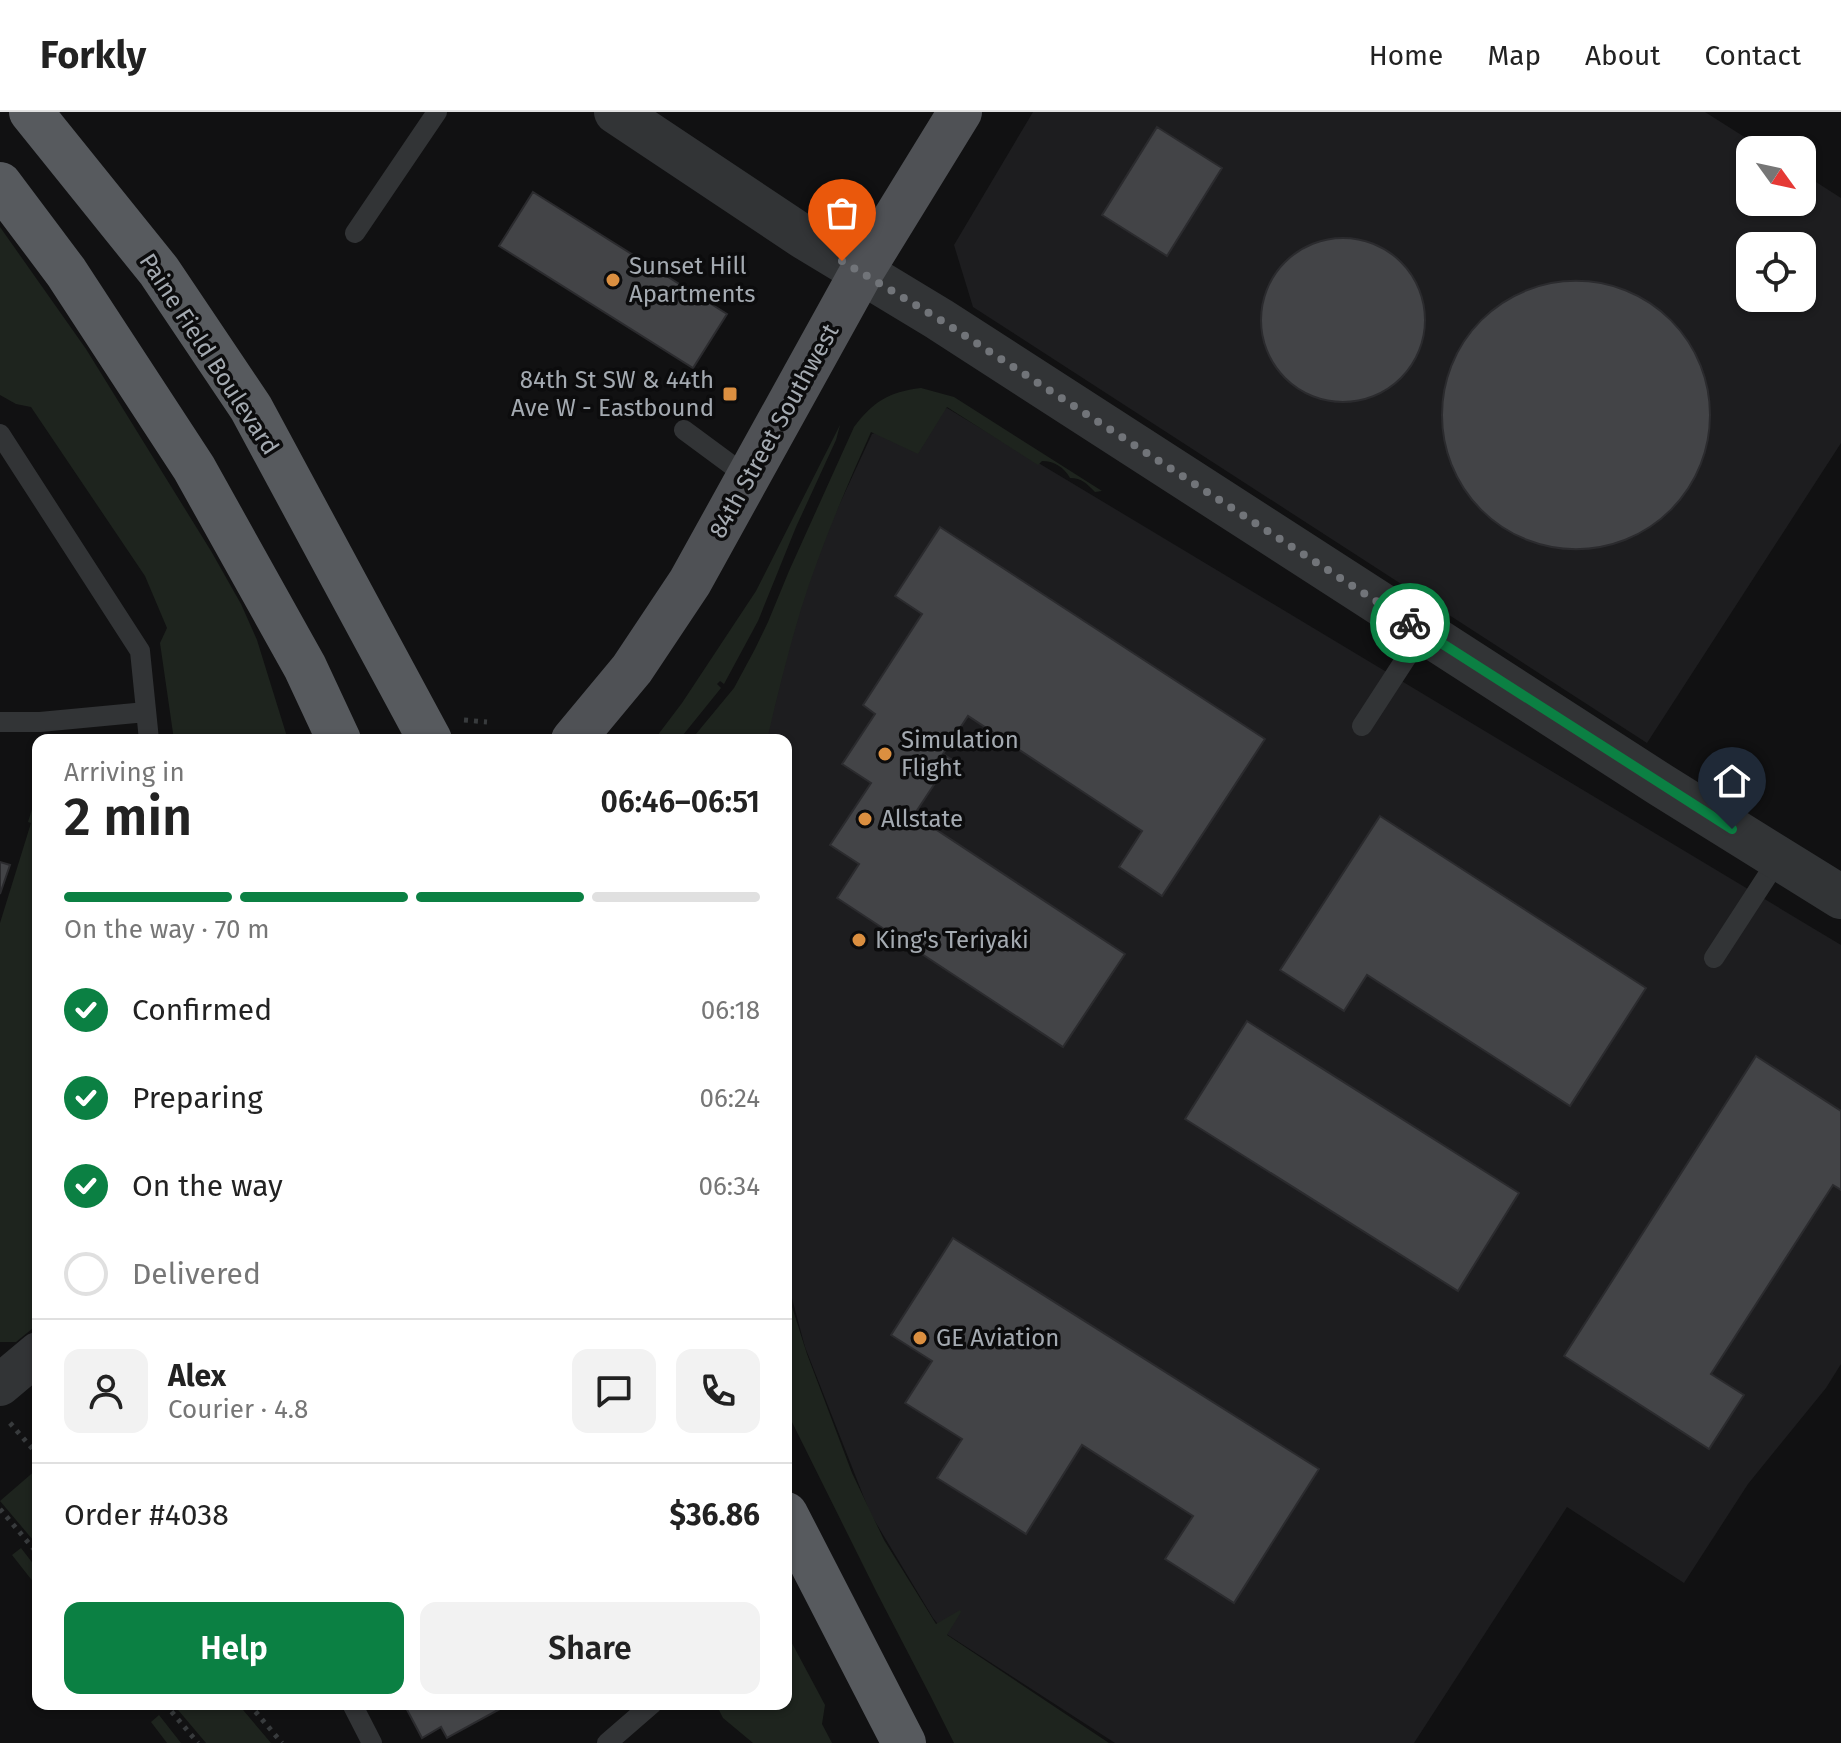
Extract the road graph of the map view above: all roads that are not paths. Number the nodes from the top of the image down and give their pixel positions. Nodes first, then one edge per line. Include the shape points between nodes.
1 (31, 112) edge
2 (437, 112) edge
3 (616, 112) edge
4 (960, 112) edge
5 (0, 184) edge
6 (355, 233) dead end
7 (861, 273) junction
8 (684, 430) dead end
9 (0, 434) edge
10 (749, 478) junction
11 (1423, 632) junction
12 (146, 712) junction
13 (0, 722) edge
14 (1362, 726) dead end
15 (446, 730) edge
16 (148, 734) edge
17 (336, 734) edge
18 (578, 734) edge
19 (1779, 858) junction
20 (1841, 897) edge
21 (1714, 958) dead end
22 (32, 1361) edge
23 (3, 1401) edge
24 (792, 1526) edge
25 (355, 1710) edge
26 (645, 1710) edge
27 (372, 1743) edge
28 (607, 1743) edge
29 (904, 1743) edge

1 - 15 highway, Paine Field Boulevard via 159,271 251,408
2 - 6 lane
3 - 7 street
4 - 7 main road, 84th Street Southwest
5 - 17 highway via 66,272 194,468 305,667
7 - 10 main road, 84th Street Southwest
7 - 11 street
8 - 10 lane
9 - 12 lane via 140,651
10 - 18 main road, 84th Street Southwest via 690,582 632,669
11 - 14 lane
11 - 19 street
12 - 13 lane
12 - 16 lane
19 - 20 street
19 - 21 lane
22 - 23 street
24 - 29 highway
25 - 27 lane
26 - 28 lane

